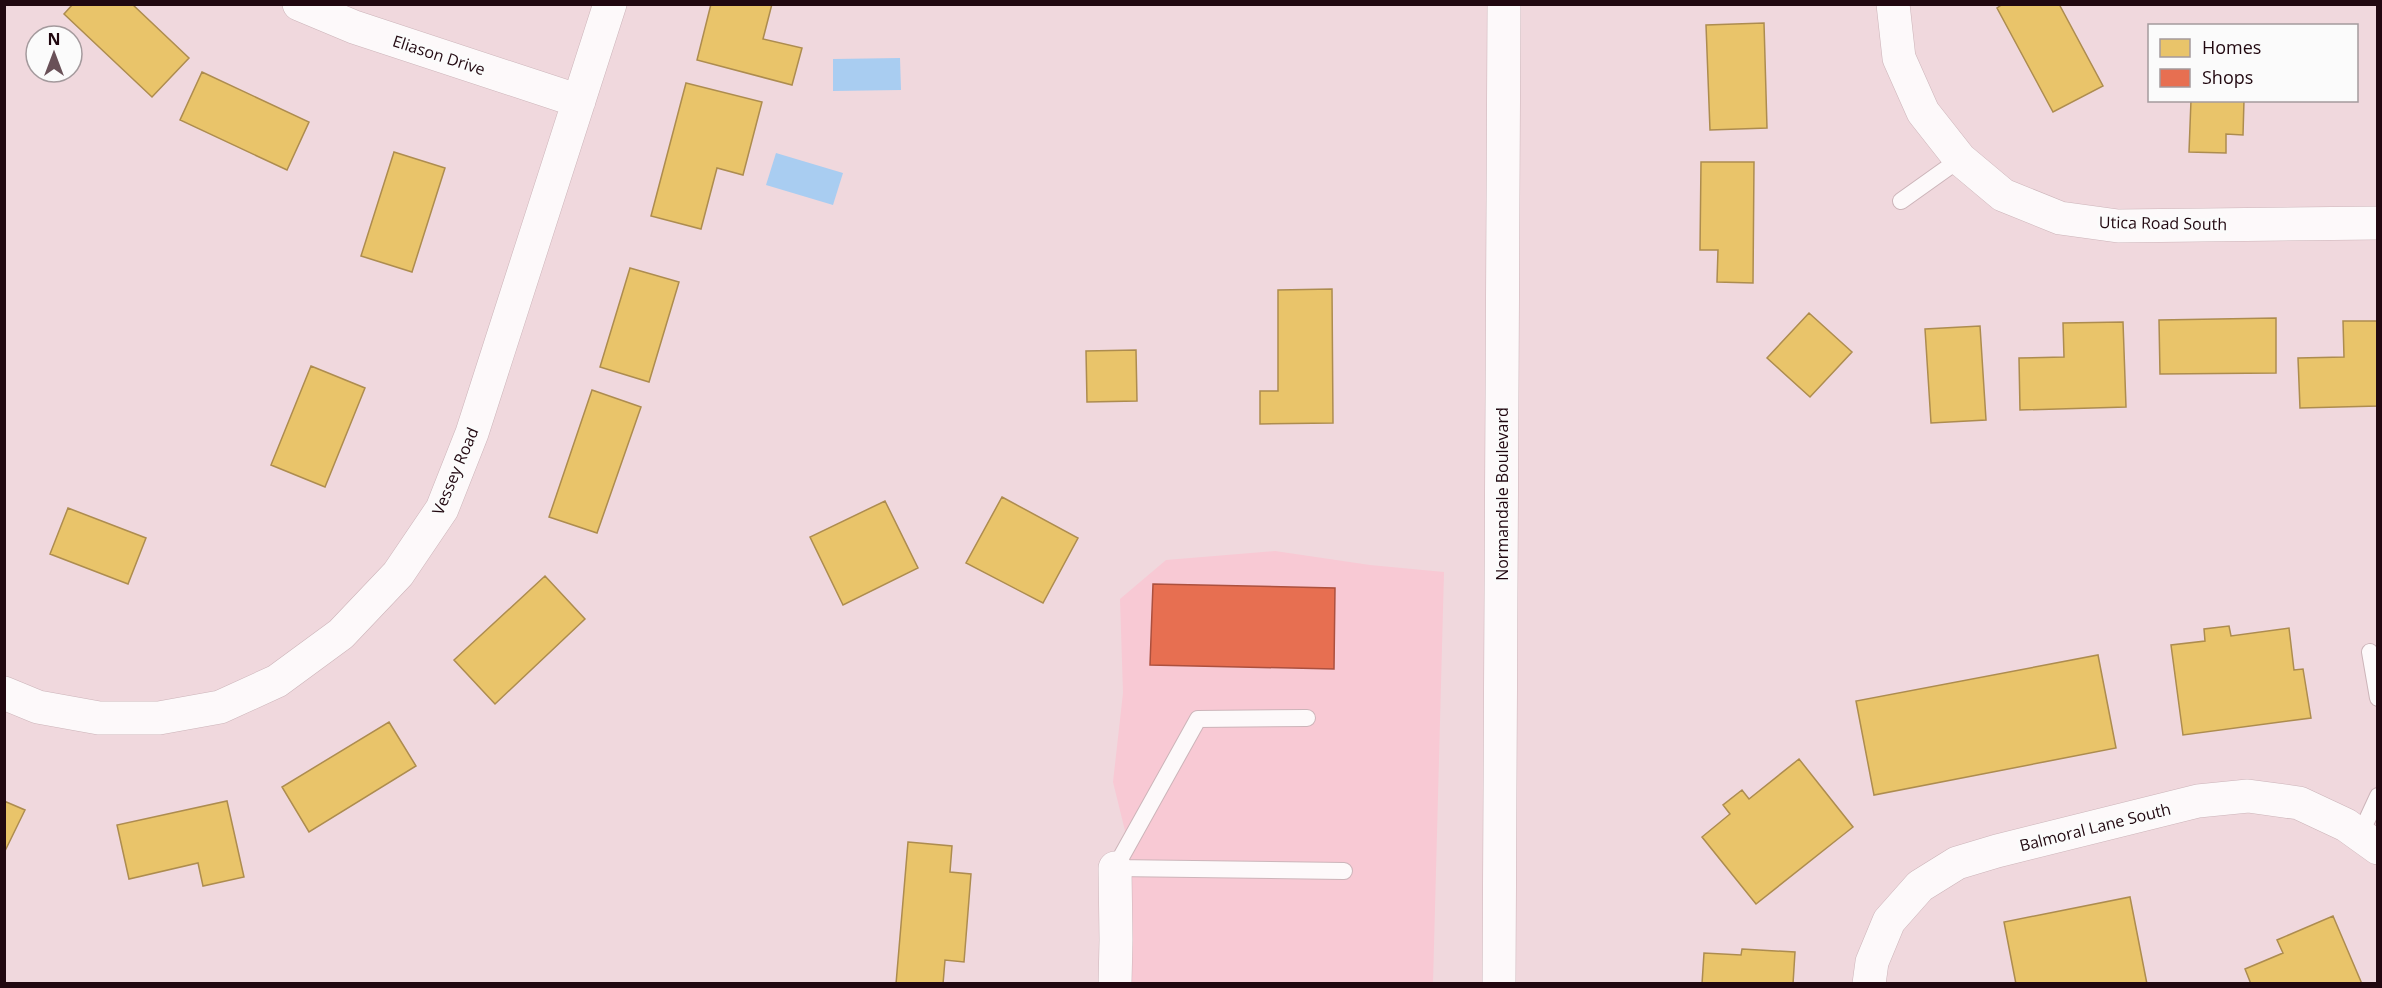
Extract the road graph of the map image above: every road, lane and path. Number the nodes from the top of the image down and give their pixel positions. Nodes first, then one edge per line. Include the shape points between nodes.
1 (299, 4) edge
2 (610, 4) edge
3 (1504, 4) edge
4 (1893, 4) edge
5 (579, 101) junction
6 (1960, 159) junction
7 (1901, 201) dead end
8 (2378, 223) edge
9 (2370, 652) dead end
10 (4, 693) edge
11 (2378, 698) edge
12 (1307, 718) dead end
13 (2378, 796) edge
14 (2369, 842) edge
15 (1115, 868) junction
16 (1344, 871) dead end
17 (1115, 984) edge
18 (1499, 984) edge
19 (1869, 984) edge

1 - 5 street, Eliason Drive via 354,27
2 - 5 street, Vessey Road
3 - 18 street, Normandale Boulevard
4 - 6 street, Utica Road South via 1899,58 1913,91 1923,112
5 - 10 street, Vessey Road via 471,433 442,509 398,574 341,634 277,681 220,707 159,718 99,718 38,707
6 - 7 lane
6 - 8 street, Utica Road South via 2003,195 2060,218 2118,225
9 - 11 lane
12 - 15 lane via 1198,719
13 - 14 lane
14 - 19 street, Balmoral Lane South via 2346,825 2299,803 2248,796 2198,801 1957,862 1920,886 1889,921 1872,962
15 - 16 lane
15 - 17 street

